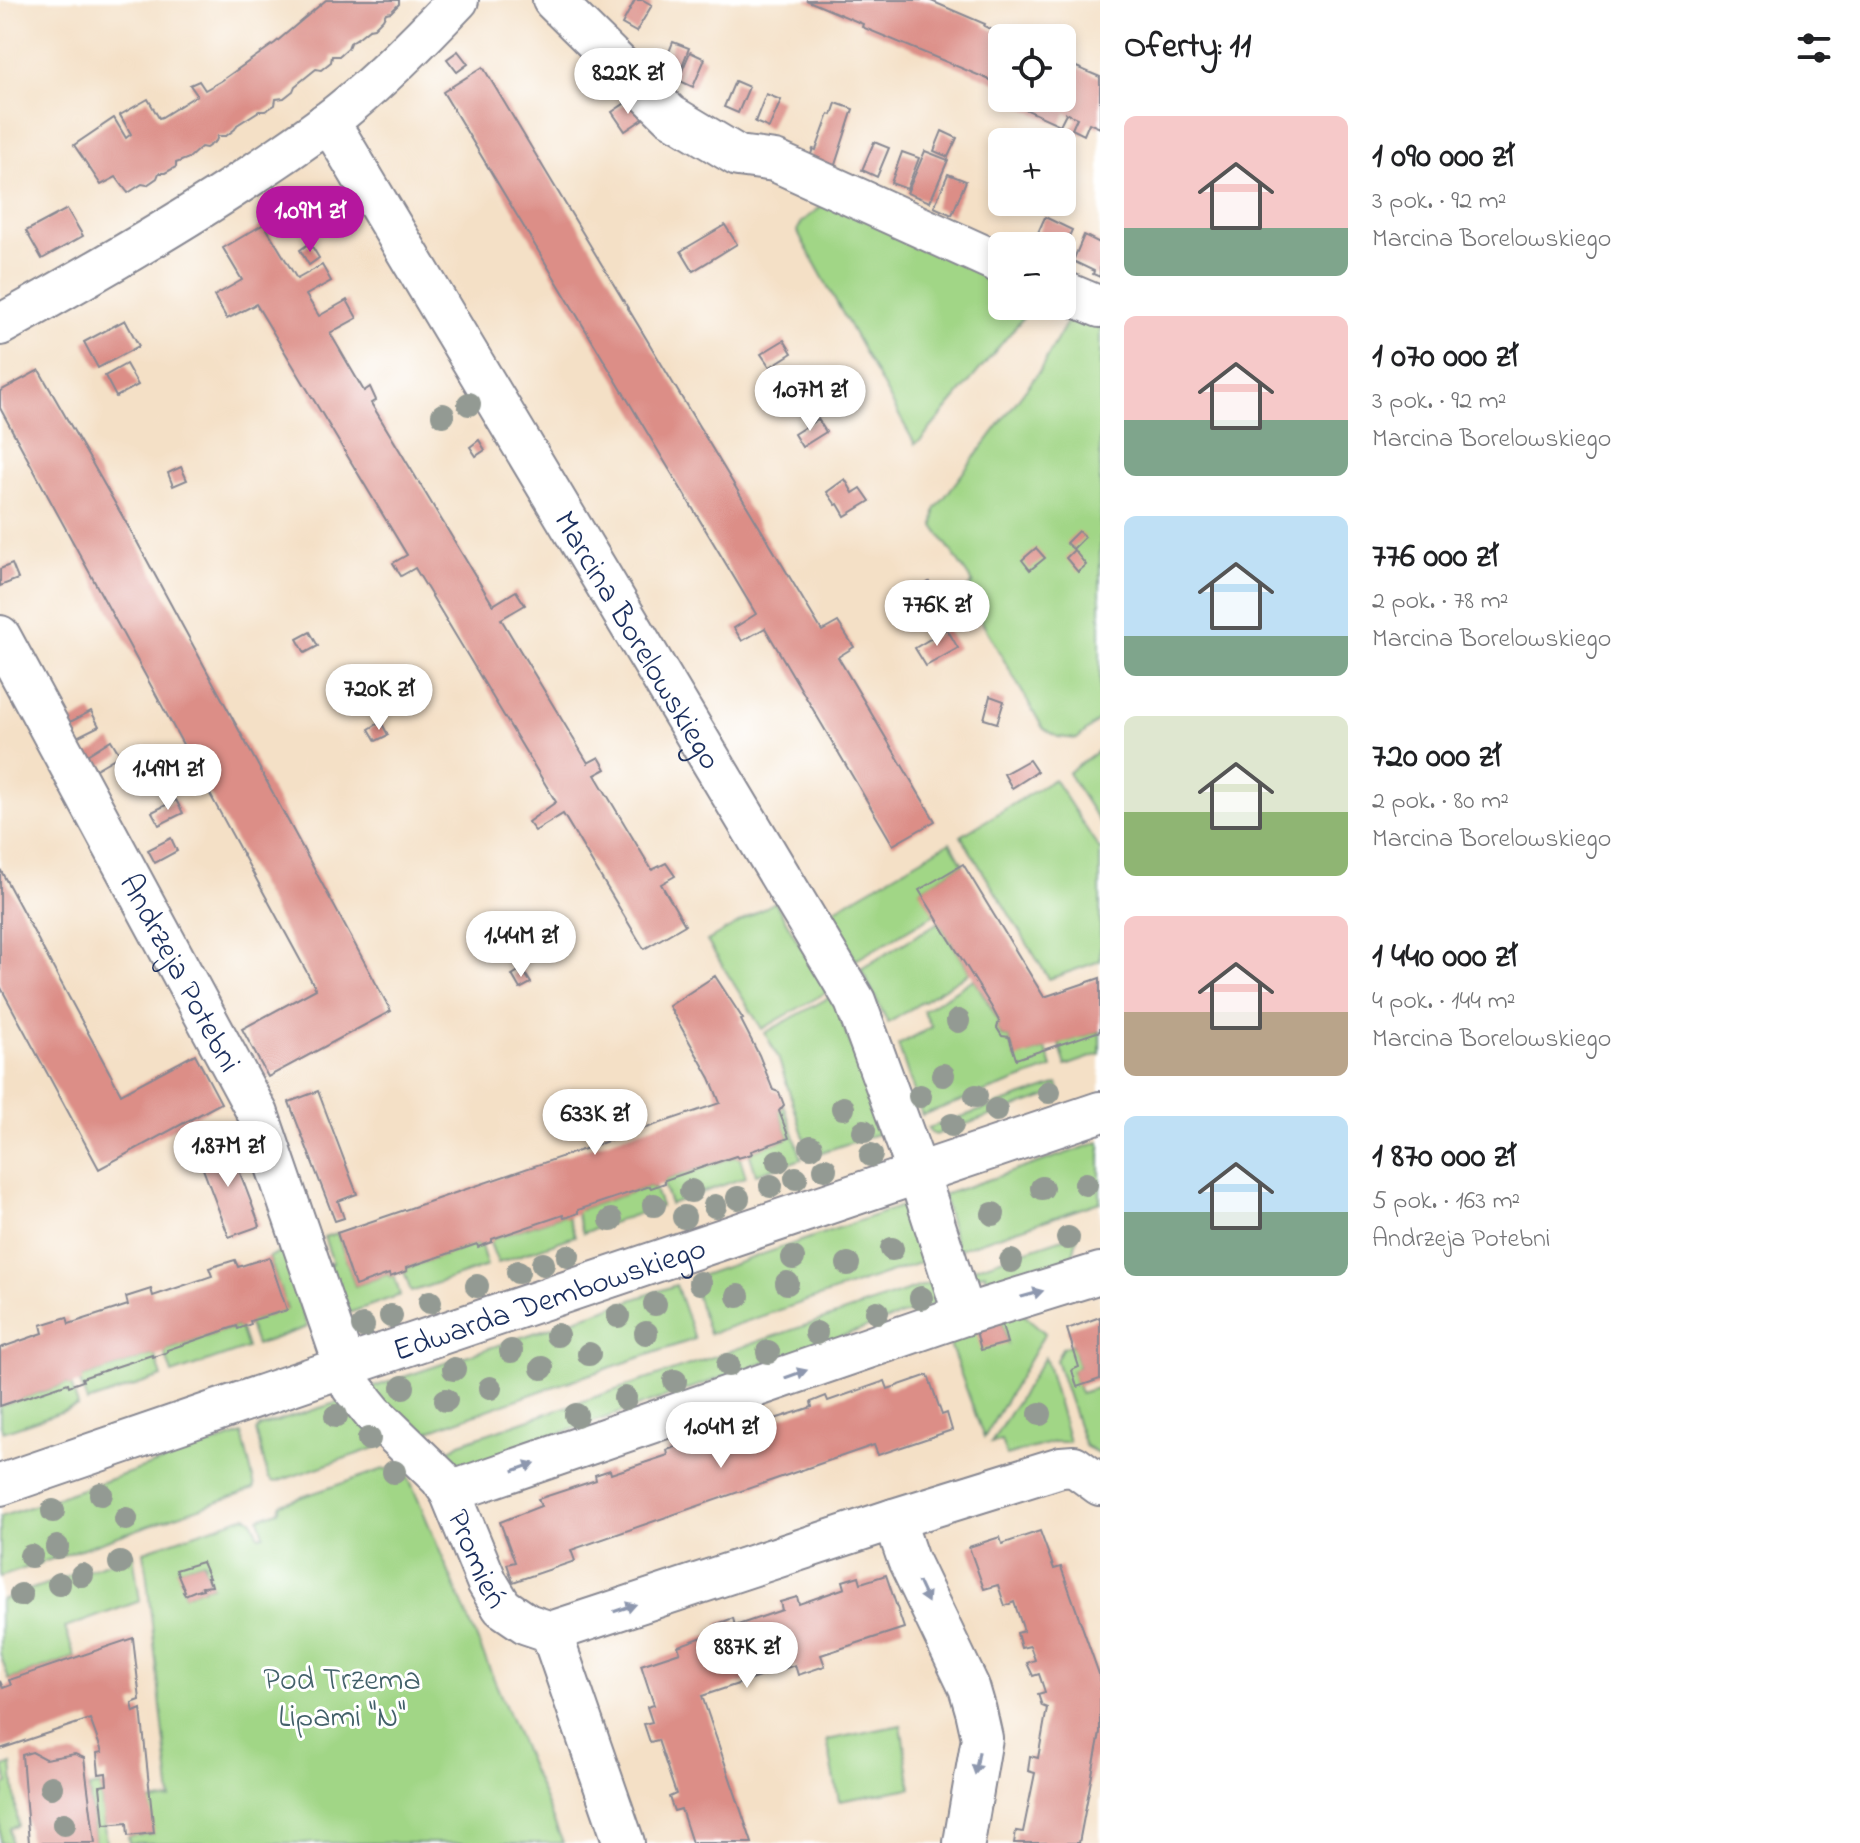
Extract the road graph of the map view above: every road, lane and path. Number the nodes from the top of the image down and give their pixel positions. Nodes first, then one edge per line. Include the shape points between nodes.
1 (458, 0) edge
2 (553, 0) edge
3 (326, 123) junction
4 (988, 258) edge
5 (1076, 297) edge
6 (1100, 307) edge
7 (0, 325) edge
8 (0, 636) edge
9 (1100, 1112) edge
10 (918, 1173) junction
11 (1100, 1273) edge
12 (964, 1315) junction
13 (344, 1367) junction
14 (0, 1485) edge
15 (1100, 1485) edge
16 (450, 1492) junction
17 (894, 1519) junction
18 (551, 1632) junction
19 (624, 1843) edge
20 (964, 1843) edge

1 - 3 street via 416,45
2 - 4 street via 670,115 724,148 738,156 775,161
3 - 7 street via 120,259
3 - 10 street, Marcina Borelowskiego via 855,1001
5 - 6 street
8 - 13 street, Andrzeja Potebni via 258,1114
9 - 10 street, Edwarda Dembowskiego
10 - 12 street, Marcina Borelowskiego
10 - 13 street, Edwarda Dembowskiego
12 -> 11 street
16 -> 12 street
13 - 14 street, Edwarda Dembowskiego
13 - 16 street, Promień via 373,1413
15 - 17 street via 1074,1466 1061,1467
16 - 18 street, Promień via 502,1607
18 -> 17 street
17 -> 20 street via 969,1687 982,1738
18 - 19 street

